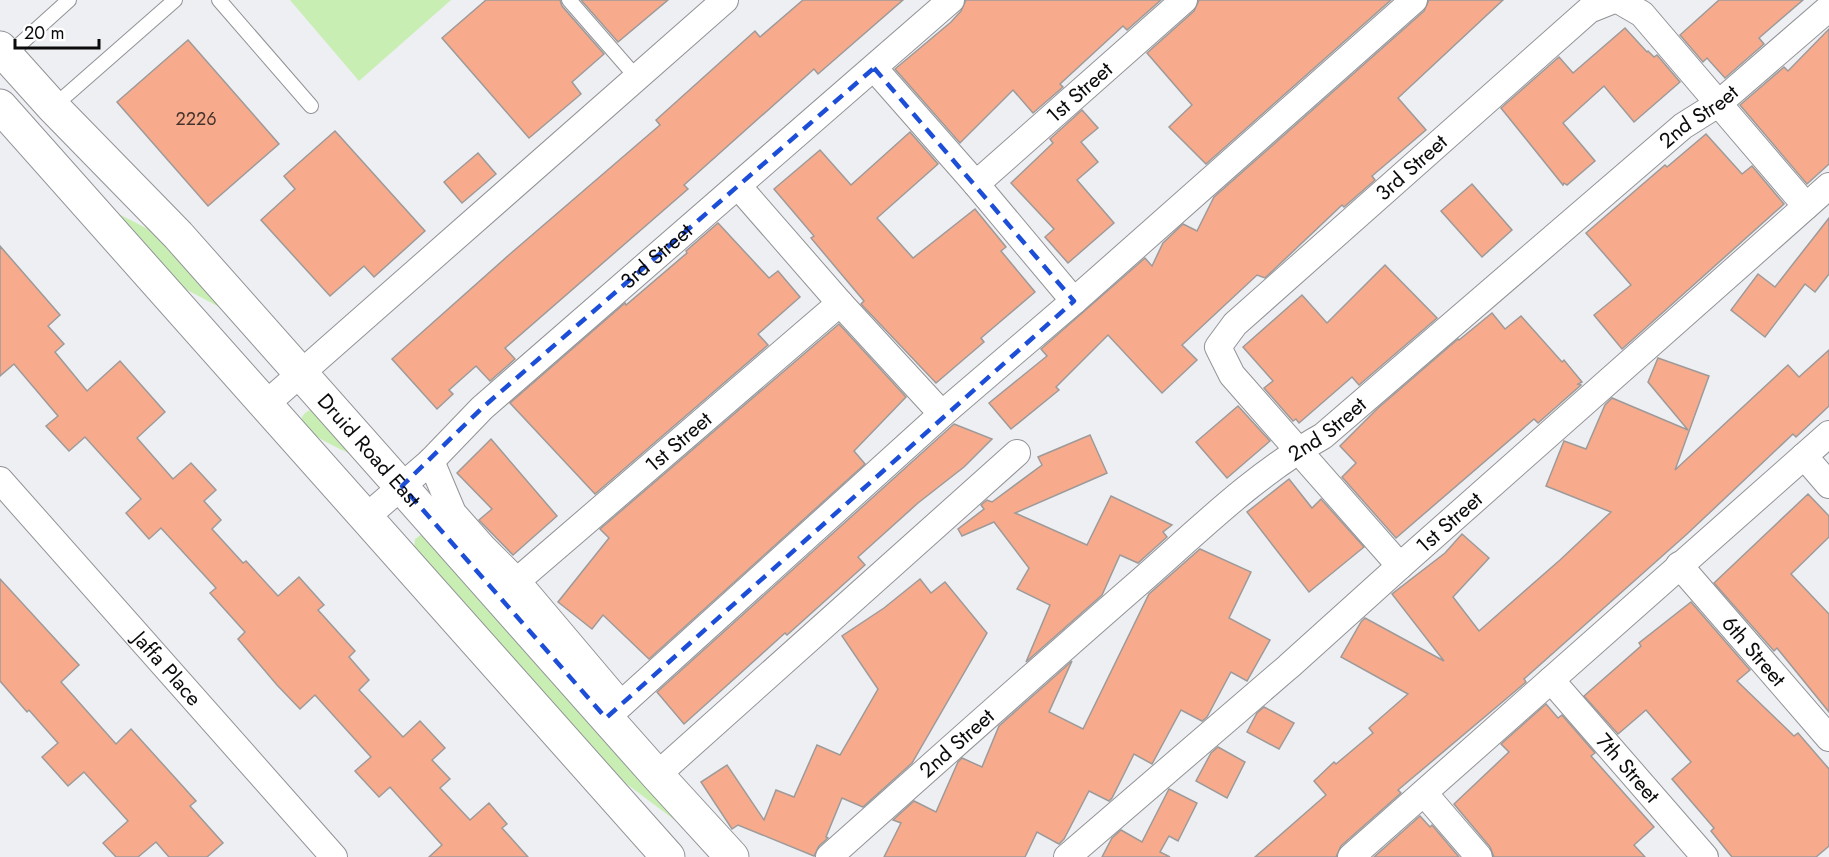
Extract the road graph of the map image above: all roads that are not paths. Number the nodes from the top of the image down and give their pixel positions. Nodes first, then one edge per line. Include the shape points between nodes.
1 (69, 0) edge
2 (175, 0) edge
3 (219, 0) edge
4 (569, 0) edge
5 (725, 0) edge
6 (951, 0) edge
7 (1184, 0) edge
8 (1414, 0) edge
9 (1616, 0) edge
10 (1829, 8) edge
11 (4, 52) edge
12 (874, 68) junction
13 (637, 78) junction
14 (1718, 104) junction
15 (0, 106) edge
16 (311, 106) dead end
17 (52, 107) junction
18 (976, 184) junction
19 (738, 186) junction
20 (1829, 186) edge
21 (1806, 206) junction
22 (1074, 301) junction
23 (840, 303) junction
24 (302, 373) junction
25 (266, 404) junction
26 (942, 414) junction
27 (1829, 434) edge
28 (1299, 450) junction
29 (1017, 453) dead end
30 (1804, 456) junction
31 (431, 461) junction
32 (0, 480) edge
33 (1829, 484) edge
34 (402, 486) junction
35 (365, 518) junction
36 (1679, 565) junction
37 (1400, 566) junction
38 (517, 581) junction
39 (1551, 680) junction
40 (614, 711) junction
41 (1829, 738) edge
42 (657, 775) junction
43 (1424, 793) junction
44 (334, 857) edge
45 (668, 857) edge
46 (732, 857) edge
47 (830, 857) edge
48 (1067, 857) edge
49 (1351, 857) edge
50 (1479, 857) edge
51 (1705, 857) edge

1 - 11 lane
2 - 17 lane
3 - 16 lane
4 - 13 lane
5 - 13 street
6 - 12 street, 3rd Street
7 - 18 street, 1st Street
8 - 22 street
9 - 14 street via 1642,14
9 - 28 street, 3rd Street via 1589,10 1235,324 1218,347 1232,375
10 - 14 street, 2nd Street
11 - 17 street, Druid Road East
12 - 18 street
12 - 19 street, 3rd Street
13 - 24 street
14 - 21 street
14 - 28 street, 2nd Street via 1683,126 1323,436
15 - 25 street
17 - 24 street, Druid Road East via 178,235
18 - 22 street
19 - 23 street
19 - 31 street, 3rd Street via 482,408
20 - 21 street, 1st Street
21 - 37 street, 1st Street
22 - 26 street
23 - 26 street
23 - 38 street, 1st Street
24 - 25 street
24 - 34 street, Druid Road East
25 - 35 street
26 - 40 street
27 - 30 street
28 - 37 street
28 - 47 street, 2nd Street via 1235,499
29 - 42 street
30 - 33 street
30 - 36 street
31 - 34 street, 3rd Street
31 - 38 street via 453,513
32 - 44 street, Jaffa Place
34 - 35 street, 3rd Street
34 - 40 street, Druid Road East
35 - 45 street
36 - 39 street
36 - 41 street, 6th Street
37 - 48 street, 1st Street
38 - 40 street
39 - 43 street
39 - 51 street, 7th Street
40 - 42 street, Druid Road East
42 - 46 street, Druid Road East
43 - 49 street
43 - 50 street

